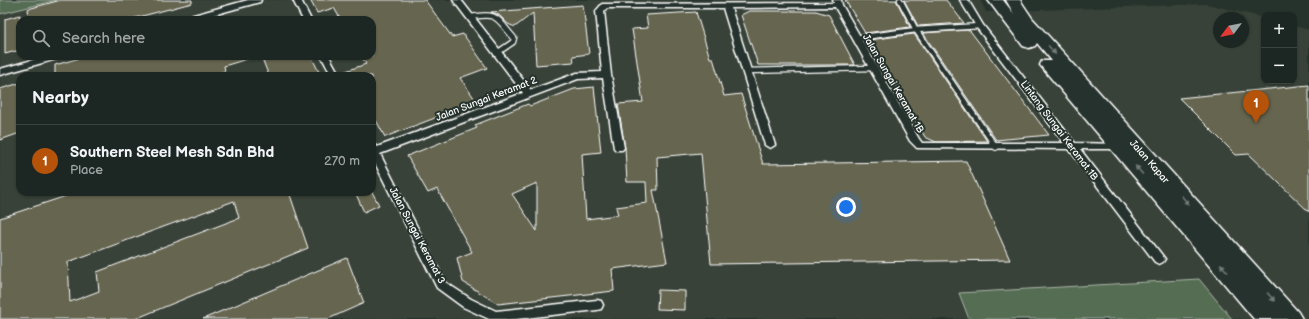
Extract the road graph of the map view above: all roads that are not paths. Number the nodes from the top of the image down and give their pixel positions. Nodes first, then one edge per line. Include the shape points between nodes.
1 (257, 0) edge
2 (297, 0) edge
3 (457, 0) edge
4 (900, 0) edge
5 (964, 0) edge
6 (995, 0) edge
7 (1012, 0) edge
8 (837, 3) edge
9 (726, 6) junction
10 (200, 16) edge
11 (305, 16) edge
12 (470, 18) junction
13 (980, 26) junction
14 (916, 30) junction
15 (856, 38) junction
16 (498, 53) junction
17 (43, 60) edge
18 (328, 60) edge
19 (873, 68) junction
20 (746, 71) junction
21 (0, 72) edge
22 (334, 72) edge
23 (607, 76) junction
24 (528, 93) junction
25 (770, 145) dead end
26 (1118, 146) junction
27 (996, 147) junction
28 (1072, 147) junction
29 (376, 148) edge
30 (618, 148) dead end
31 (376, 155) edge
32 (1159, 259) dead end
33 (598, 305) dead end
34 (1268, 319) edge
35 (1290, 319) edge

1 - 10 street
2 - 11 street
3 - 12 street
4 - 14 lane
5 - 13 street, Lintang Sungai Keramat 1B
6 - 26 highway, Jalan Kapar
7 -> 35 highway, Jalan Kapar via 1026,21
8 - 9 street
8 - 15 street, Jalan Sungai Keramat 1B
9 - 20 street
9 - 23 street via 601,8
12 - 16 street
12 - 16 lane via 493,15 514,38 513,42
13 - 14 lane
13 - 28 street, Lintang Sungai Keramat 1B
14 - 15 lane
14 - 27 lane
15 - 19 street, Jalan Sungai Keramat 1B
16 - 24 street
17 - 21 street
18 - 22 street
19 - 20 lane
19 - 27 street, Jalan Sungai Keramat 1B via 920,146
20 - 25 street
23 - 24 street, Jalan Sungai Keramat 2 via 577,76
23 - 30 street
24 - 29 street, Jalan Sungai Keramat 2
26 - 28 street, Jalan Sungai Keramat 1B
34 -> 26 highway, Jalan Kapar
27 - 28 street, Jalan Sungai Keramat 1B
28 - 32 street, Lintang Sungai Keramat 1B
31 - 33 street, Jalan Sungai Keramat 3 via 441,284 467,304 495,316

